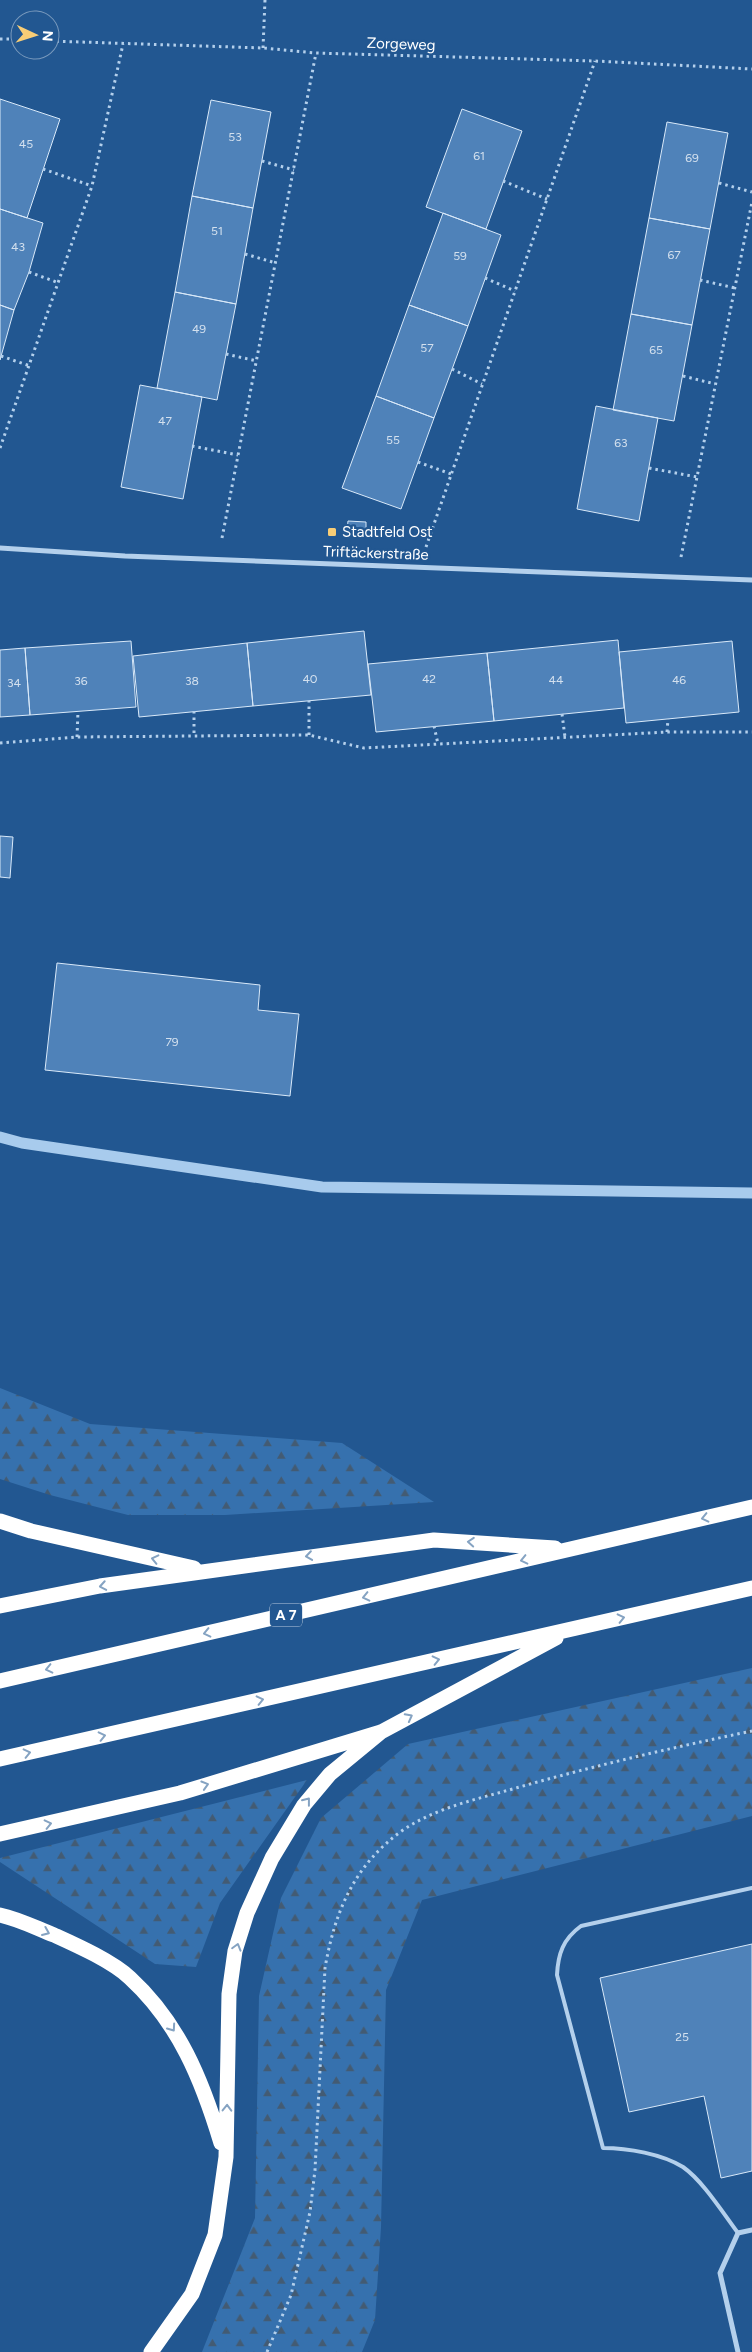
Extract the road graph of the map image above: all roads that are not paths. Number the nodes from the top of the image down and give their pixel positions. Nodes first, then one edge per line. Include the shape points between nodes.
1 (0, 548) edge
2 (752, 580) edge
3 (752, 1507) edge
4 (0, 1520) edge
5 (572, 1549) junction
6 (203, 1570) junction
7 (752, 1588) edge
8 (0, 1606) edge
9 (574, 1628) junction
10 (0, 1681) edge
11 (381, 1732) junction
12 (0, 1759) edge
13 (0, 1834) edge
14 (752, 1888) edge
15 (0, 1915) edge
16 (226, 2157) junction
17 (752, 2230) edge
18 (738, 2233) junction
19 (151, 2352) edge
20 (738, 2352) edge

1 - 2 street, Triftäckerstraße
3 -> 5 highway, A 7
6 -> 4 highway via 31,1531
5 -> 6 highway via 434,1540
5 -> 10 highway, A 7
6 -> 8 highway
9 -> 7 highway
11 -> 9 highway
12 -> 9 highway
13 -> 11 highway via 180,1793
16 -> 11 highway via 229,1994 235,1951 248,1913 272,1858 304,1805 330,1774
14 - 18 lane via 582,1926 560,1950 557,1976 603,2148 651,2155 682,2167 699,2183
15 -> 16 highway via 78,1945 129,1977 184,2045 208,2099
16 - 19 highway via 215,2235 192,2294
17 - 18 street
18 - 20 street via 720,2273

